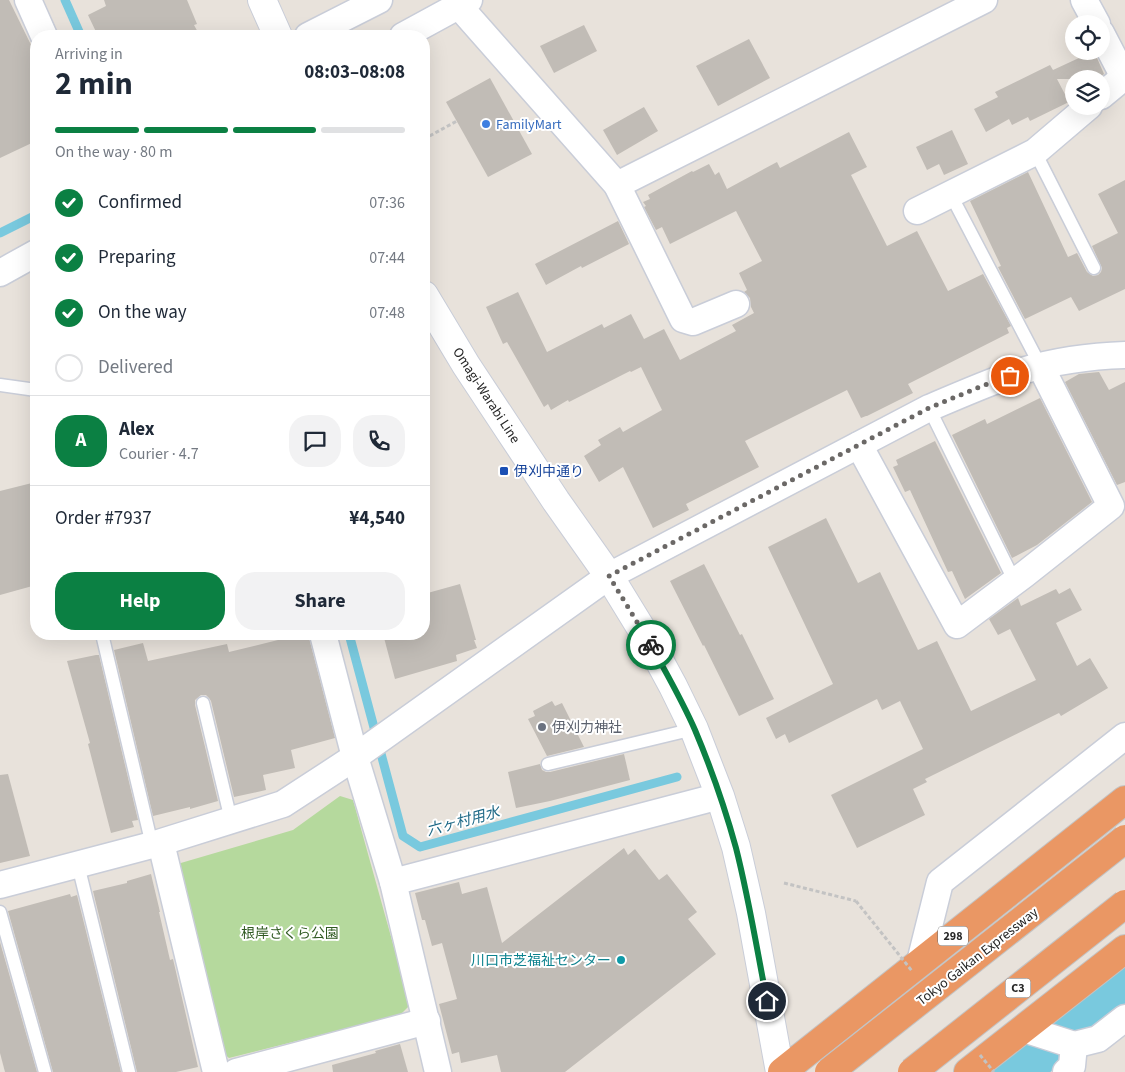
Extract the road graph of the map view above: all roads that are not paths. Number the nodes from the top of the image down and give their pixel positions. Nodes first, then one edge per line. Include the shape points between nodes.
1 (28, 0) edge
2 (262, 0) edge
3 (379, 0) edge
4 (984, 0) edge
5 (464, 3) edge
6 (41, 30) edge
7 (275, 30) edge
8 (320, 30) edge
9 (413, 30) edge
10 (1110, 51) edge
11 (1124, 78) edge
12 (1110, 89) edge
13 (1078, 115) edge
14 (1035, 152) junction
15 (617, 185) junction
16 (951, 195) junction
17 (917, 212) dead end
18 (30, 256) edge
19 (1094, 268) dead end
20 (0, 273) edge
21 (736, 304) dead end
22 (430, 305) edge
23 (1125, 354) edge
24 (1041, 367) junction
25 (0, 384) edge
26 (30, 389) edge
27 (929, 408) junction
28 (859, 445) junction
29 (1118, 501) edge
30 (609, 576) junction
31 (1015, 582) junction
32 (104, 640) edge
33 (325, 640) edge
34 (203, 703) dead end
35 (694, 729) junction
36 (1125, 736) edge
37 (355, 757) junction
38 (548, 764) dead end
39 (720, 796) junction
40 (1125, 800) edge
41 (231, 820) junction
42 (1125, 839) edge
43 (156, 844) junction
44 (78, 865) junction
45 (393, 882) junction
46 (0, 885) edge
47 (1125, 904) edge
48 (0, 912) edge
49 (1125, 949) edge
50 (920, 962) junction
51 (1125, 1018) edge
52 (427, 1021) junction
53 (1024, 1029) junction
54 (1074, 1045) junction
55 (280, 1066) edge
56 (45, 1072) edge
57 (128, 1072) edge
58 (216, 1072) edge
59 (236, 1072) edge
60 (438, 1072) edge
61 (781, 1072) edge
62 (829, 1072) edge
63 (912, 1072) edge
64 (968, 1072) edge
65 (1066, 1072) edge

1 - 6 street
2 - 7 main road
3 - 8 street
4 - 15 street
5 - 9 street
5 - 15 street
10 - 11 street
11 - 12 street
13 - 14 street
14 - 16 street
14 - 19 lane
15 - 21 street via 683,319 693,322
16 - 17 street
16 - 24 lane
18 - 20 street
22 - 30 main road, Omagi-Warabi Line via 466,365
23 - 24 street
24 - 27 street
24 - 29 street
25 - 26 lane
27 - 28 street
27 - 31 lane
28 - 30 street
28 - 31 street via 957,625
29 - 31 street
30 - 35 main road, Omagi-Warabi Line via 647,638
30 - 37 street
32 - 43 lane
33 - 37 street
34 - 41 lane
35 - 38 lane
35 - 39 main road, Omagi-Warabi Line
36 - 50 street via 940,882
37 - 41 street via 283,804
37 - 45 street
39 - 45 street
39 - 61 main road, Omagi-Warabi Line via 751,912
40 - 50 highway, 298
41 - 43 street
42 - 62 highway, Tokyo Gaikan Expressway, bridge
43 - 44 street
43 - 58 street
44 - 46 street
44 - 57 lane
45 - 52 street
47 - 63 highway, C3, bridge
48 - 56 lane
49 - 53 highway
50 - 61 highway, 298
51 - 54 street via 1098,1039
52 - 55 street
52 - 60 street
53 - 54 street
53 - 64 highway
54 - 65 street via 1072,1066
55 - 59 street

